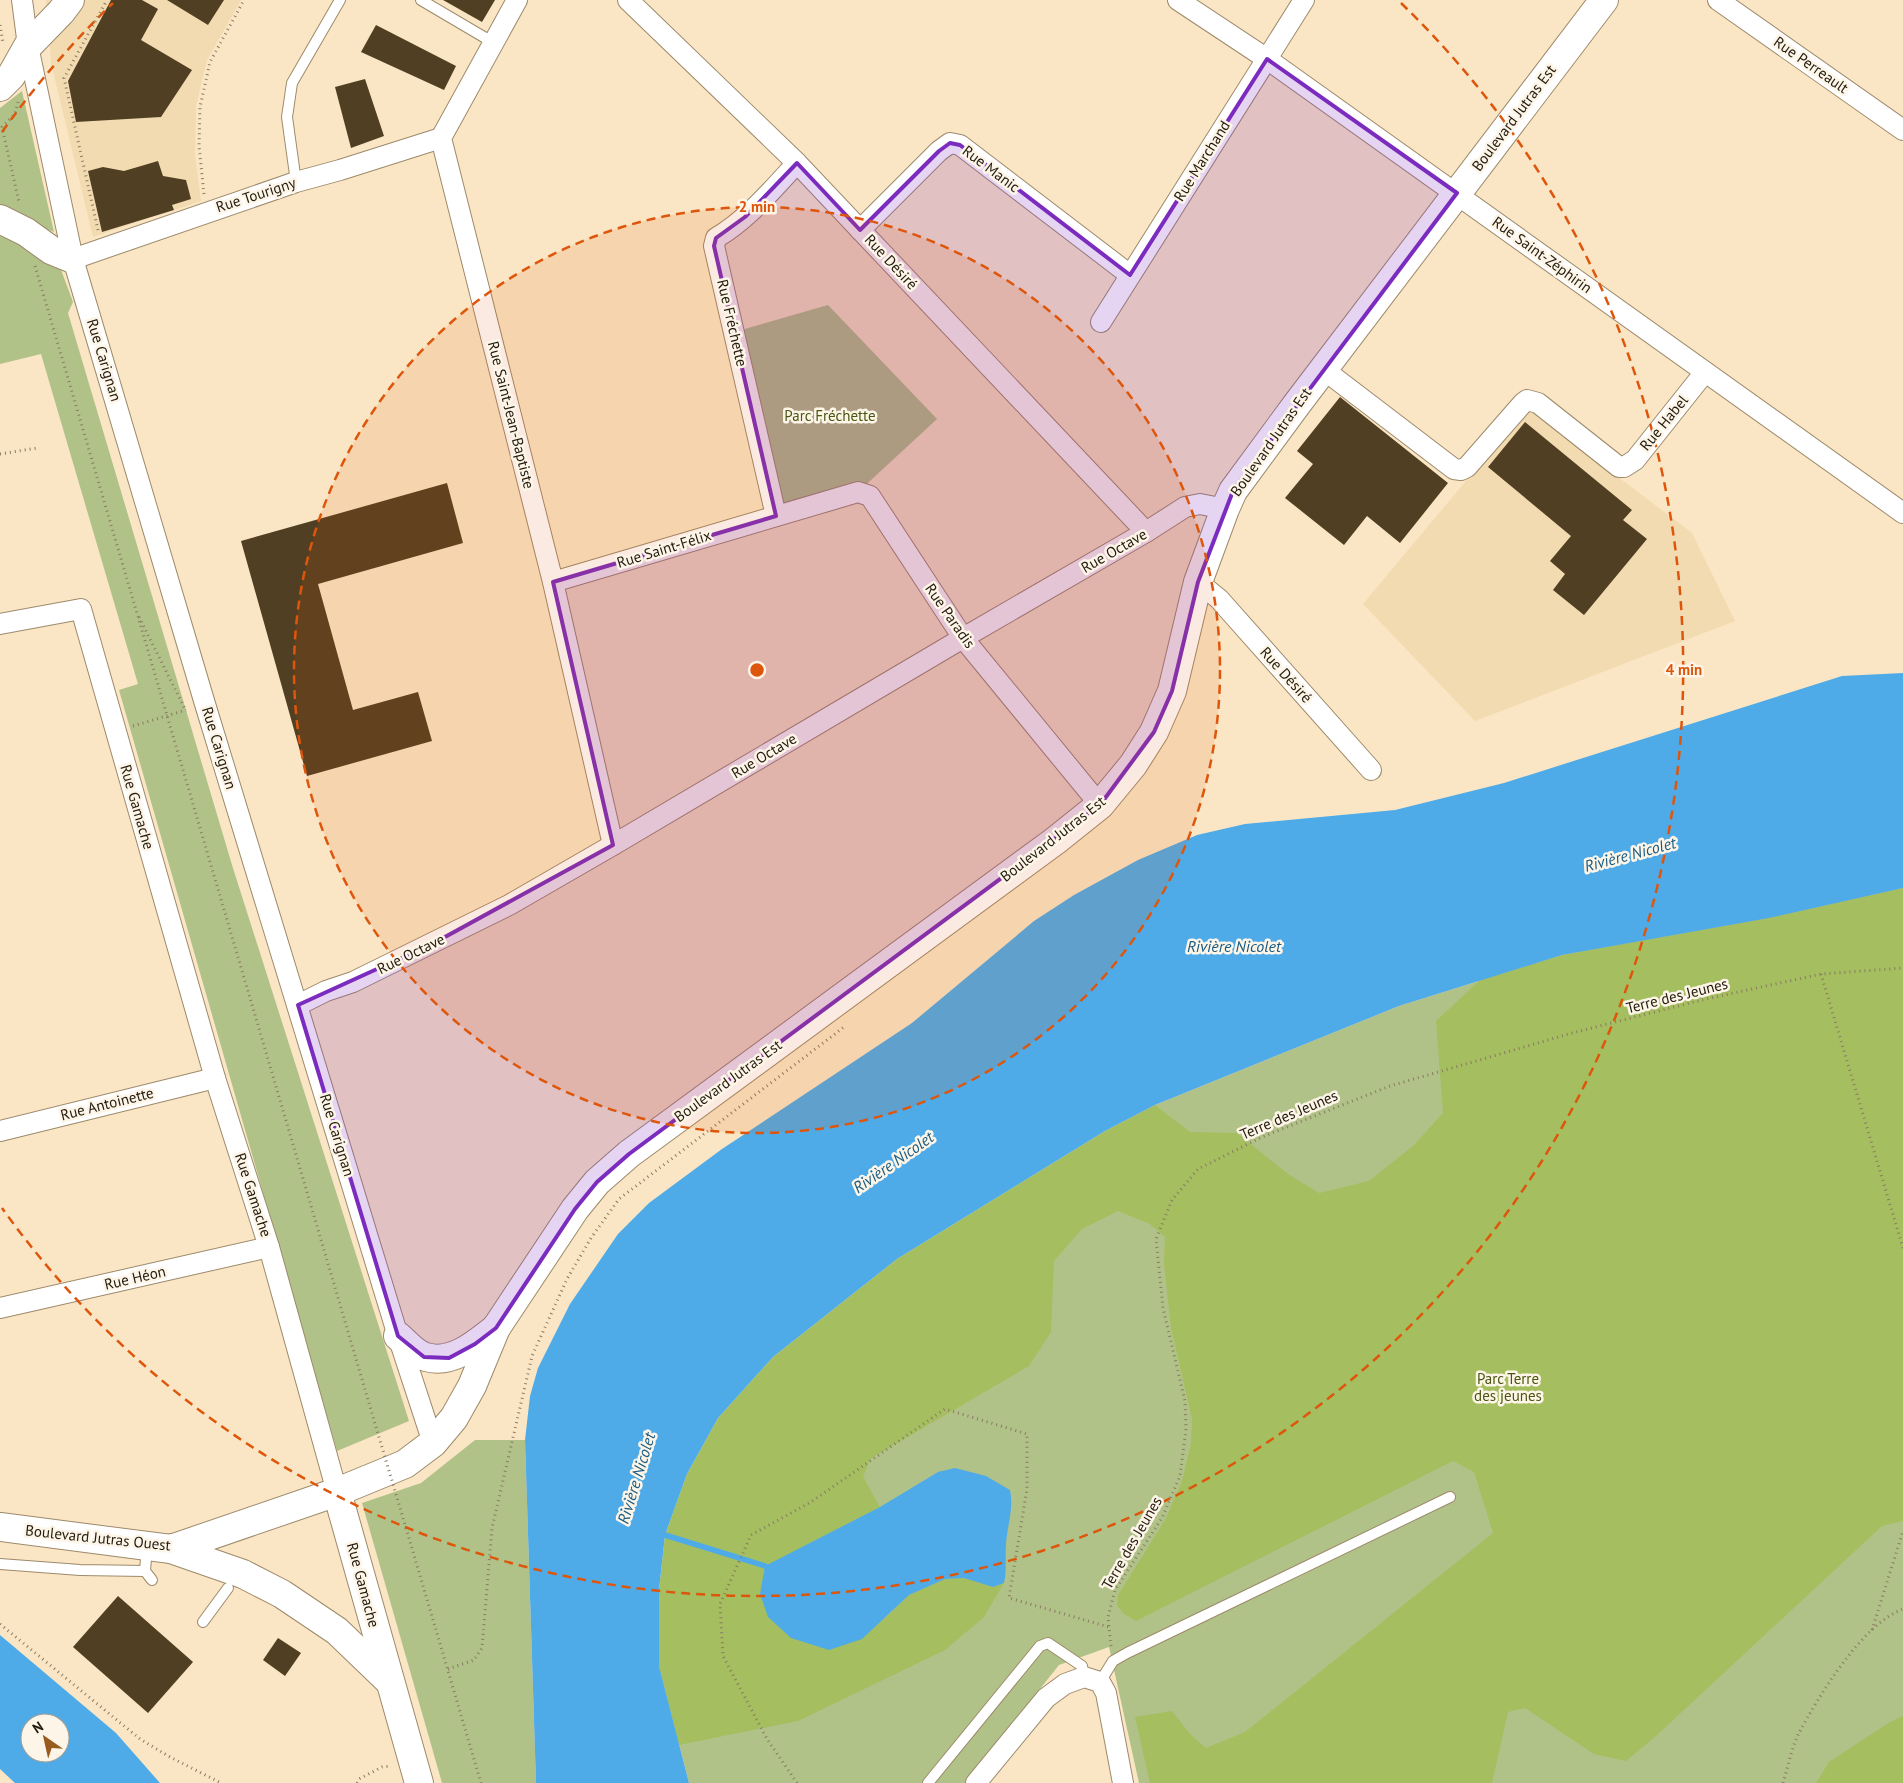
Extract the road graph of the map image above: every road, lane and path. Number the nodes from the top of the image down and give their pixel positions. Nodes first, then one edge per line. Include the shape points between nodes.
1 (22, 0) edge
2 (70, 0) edge
3 (107, 0) edge
4 (244, 0) edge
5 (340, 0) edge
6 (421, 0) edge
7 (517, 0) edge
8 (628, 0) edge
9 (1178, 0) edge
10 (1304, 0) edge
11 (1604, 0) edge
12 (1718, 0) edge
13 (0, 25) edge
14 (494, 43) junction
15 (1267, 59) junction
16 (9, 65) edge
17 (1903, 130) edge
18 (441, 138) junction
19 (797, 164) junction
20 (296, 182) junction
21 (1457, 194) junction
22 (205, 199) dead end
23 (0, 219) edge
24 (860, 230) junction
25 (26, 232) junction
26 (102, 233) dead end
27 (73, 259) junction
28 (1130, 275) junction
29 (1101, 322) dead end
30 (1323, 369) junction
31 (1705, 372) junction
32 (37, 448) dead end
33 (0, 454) edge
34 (1225, 509) junction
35 (1903, 513) edge
36 (776, 516) junction
37 (1146, 532) junction
38 (553, 582) junction
39 (1198, 582) junction
40 (135, 609) junction
41 (0, 624) edge
42 (963, 638) junction
43 (205, 704) junction
44 (185, 710) junction
45 (165, 715) junction
46 (116, 732) junction
47 (1371, 770) dead end
48 (1100, 805) junction
49 (614, 845) junction
50 (1903, 968) edge
51 (1821, 974) junction
52 (298, 1004) junction
53 (845, 1026) dead end
54 (215, 1078) junction
55 (0, 1131) edge
56 (270, 1247) junction
57 (1903, 1248) edge
58 (0, 1308) edge
59 (496, 1328) junction
60 (398, 1336) junction
61 (433, 1443) junction
62 (338, 1492) junction
63 (1450, 1496) dead end
64 (0, 1526) edge
65 (1903, 1530) edge
66 (155, 1555) junction
67 (0, 1564) edge
68 (152, 1580) dead end
69 (228, 1588) dead end
70 (1903, 1609) edge
71 (203, 1622) dead end
72 (0, 1624) edge
73 (1109, 1627) junction
74 (1872, 1630) junction
75 (1112, 1661) junction
76 (448, 1669) junction
77 (1092, 1680) junction
78 (390, 1681) junction
79 (396, 1765) dead end
80 (221, 1783) edge
81 (356, 1783) edge
82 (419, 1783) edge
83 (481, 1783) edge
84 (797, 1783) edge
85 (928, 1783) edge
86 (976, 1783) edge
87 (1123, 1783) edge
88 (1783, 1783) edge

1 - 16 street, Rue Carignan
2 - 16 main road
3 - 26 path via 64,78 98,232
4 - 22 path via 210,62 200,107 199,146
5 - 20 lane via 292,83 287,118
6 - 14 lane
7 - 14 street
8 - 19 street, Rue Désiré
9 - 15 street, Rue Saint-Zéphirin
10 - 15 street, Rue Marchand
11 - 21 main road, Boulevard Jutras Est
12 - 17 street, Rue Perreault
13 - 16 path
14 - 18 street
15 - 21 street, Rue Saint-Zéphirin
15 - 28 street, Rue Marchand
16 - 25 path via 19,96 15,114 2,127
16 - 27 street, Rue Carignan
18 - 20 street, Rue Tourigny
18 - 38 street, Rue Saint-Jean-Baptiste
19 - 24 street, Rue Désiré
19 - 36 street, Rue Fréchette via 745,217 716,238 714,246
20 - 27 street, Rue Tourigny
21 - 30 main road, Boulevard Jutras Est
21 - 31 street, Rue Saint-Zéphirin
23 - 25 main road
24 - 28 street, Rue Manic via 950,143 960,145
24 - 37 street, Rue Désiré
25 - 27 main road via 51,250
25 - 40 path
27 - 43 street, Rue Carignan
28 - 29 street, Rue Marchand
30 - 31 street, Rue Habel via 1454,469 1461,470 1527,400 1538,403 1619,468 1624,467 1635,460
30 - 34 main road, Boulevard Jutras Est via 1233,491
31 - 35 street, Rue Saint-Zéphirin
32 - 33 path
34 - 37 street, Rue Octave via 1200,504 1185,507
34 - 39 main road, Boulevard Jutras Est
36 - 38 street, Rue Saint-Félix
36 - 42 street, Rue Paradis via 858,492 870,496
37 - 42 street, Rue Octave
38 - 49 street, Rue Saint-Jean-Baptiste
39 - 47 street, Rue Désiré via 1219,599
39 - 48 main road, Boulevard Jutras Est via 1172,691 1158,724 1133,764
40 - 44 path
40 - 45 path
41 - 46 street, Rue Gamache via 81,609
42 - 48 street, Rue Paradis
42 - 49 street, Rue Octave
43 - 44 path
43 - 52 street, Rue Carignan
44 - 45 path
45 - 46 path
45 - 76 path, bridge
46 - 54 street, Rue Gamache
48 - 59 main road, Boulevard Jutras Est via 616,1165 575,1209
49 - 52 street, Rue Octave via 434,943
50 - 51 path, Terre des Jeunes
51 - 57 path
51 - 73 path, Terre des Jeunes via 1572,1033 1390,1086 1262,1137 1198,1169 1172,1200 1156,1239 1163,1308 1185,1402 1186,1429 1180,1476 1162,1518 1115,1590 1108,1617
52 - 60 street, Rue Carignan
53 - 76 path via 618,1199 591,1238 566,1279 532,1356 492,1528 482,1648 474,1660
54 - 55 street, Rue Antoinette
54 - 56 street, Rue Gamache
56 - 58 street, Rue Héon
56 - 62 street, Rue Gamache
59 - 60 main road via 449,1358 424,1357
59 - 61 main road, Boulevard Jutras Est via 472,1386 454,1418
60 - 61 street, Rue Carignan
61 - 62 main road, Boulevard Jutras Est via 405,1464
62 - 66 main road, Boulevard Jutras Ouest
62 - 78 main road, Rue Gamache
63 - 75 lane
64 - 66 main road, Boulevard Jutras Ouest
65 - 74 path
66 - 67 lane via 80,1570
66 - 68 lane
66 - 78 main road via 243,1574 282,1594 337,1631
69 - 71 lane
70 - 74 path via 1892,1613
72 - 80 path via 140,1739
73 - 75 path, Terre des Jeunes
73 - 84 path via 1009,1598 1028,1489 1027,1434 945,1408 811,1502 751,1536 720,1604 724,1656 768,1739
74 - 88 path via 1826,1687 1797,1737
75 - 77 lane
76 - 83 path
77 - 85 lane via 1082,1666 1048,1643 1040,1646
77 - 86 street via 1065,1684 1046,1698
77 - 87 street via 1106,1694
78 - 82 main road, Rue Gamache
79 - 81 path via 382,1766

